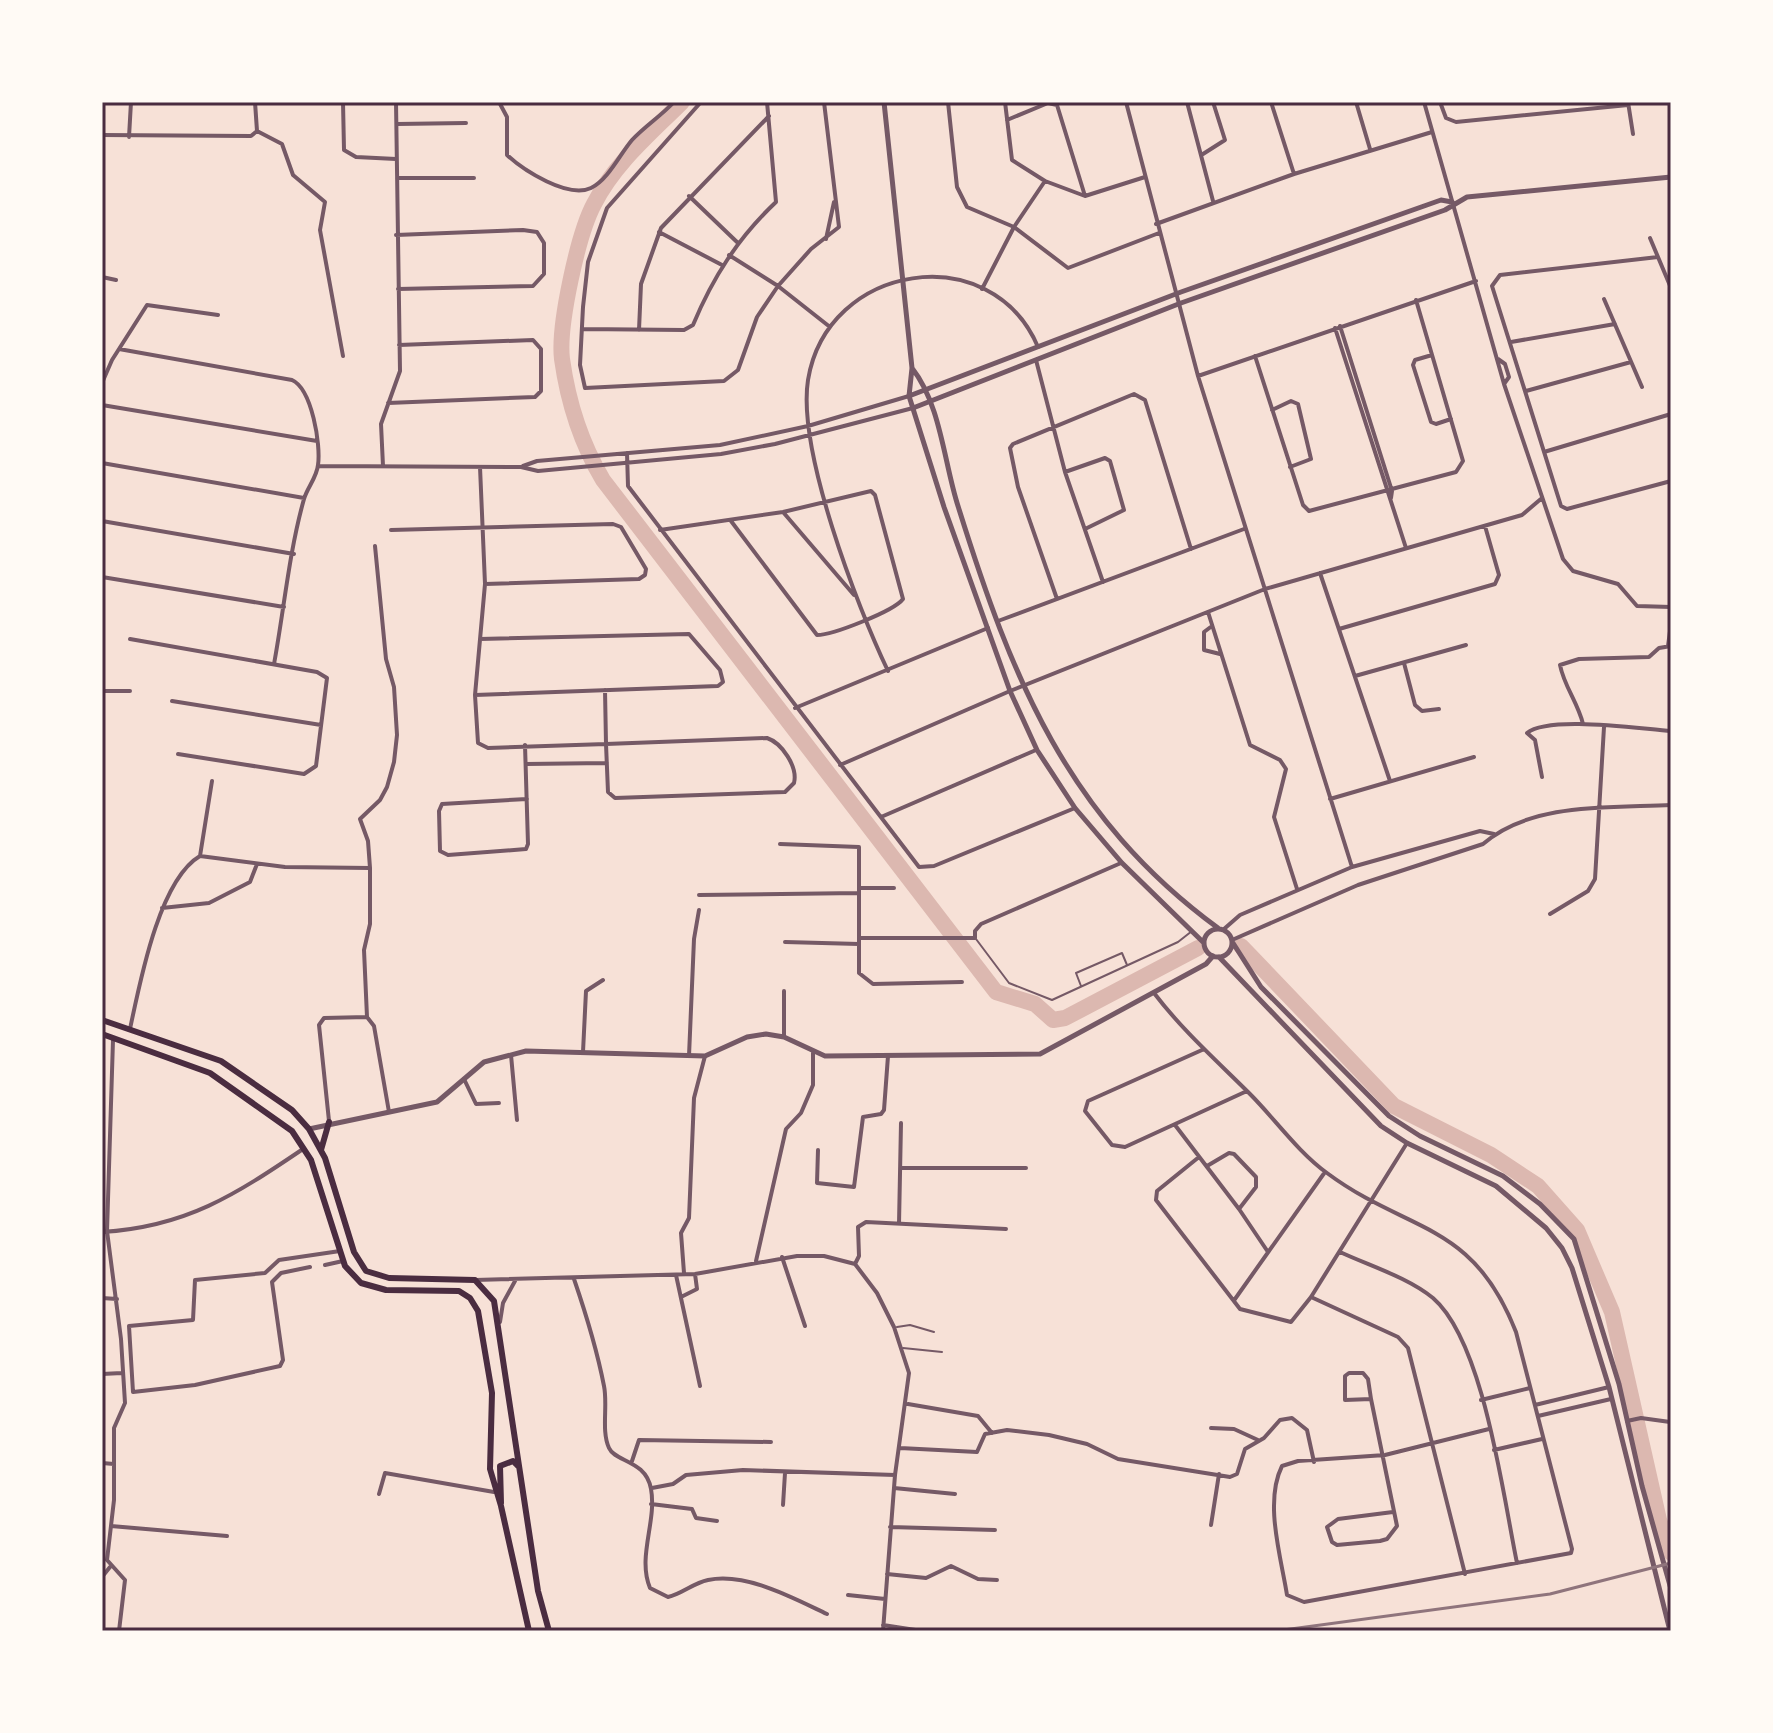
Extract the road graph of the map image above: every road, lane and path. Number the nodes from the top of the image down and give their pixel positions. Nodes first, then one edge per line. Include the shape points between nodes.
1 (131, 102) edge
2 (255, 102) edge
3 (343, 102) edge
4 (396, 102) edge
5 (499, 102) edge
6 (674, 102) edge
7 (701, 102) edge
8 (767, 102) edge
9 (824, 102) edge
10 (884, 102) edge
11 (948, 102) edge
12 (1005, 102) edge
13 (1126, 102) edge
14 (1187, 102) edge
15 (1213, 102) edge
16 (1271, 102) edge
17 (1356, 102) edge
18 (1424, 102) edge
19 (1440, 102) edge
20 (1628, 104) edge
21 (769, 116) junction
22 (1007, 120) junction
23 (466, 123) dead end
24 (397, 124) junction
25 (257, 131) junction
26 (1432, 132) junction
27 (1633, 134) dead end
28 (102, 135) edge
29 (129, 137) junction
30 (1370, 149) junction
31 (1203, 154) junction
32 (396, 159) junction
33 (1294, 174) junction
34 (1145, 177) junction
35 (1671, 177) edge
36 (396, 178) junction
37 (474, 178) dead end
38 (1045, 181) junction
39 (689, 196) junction
40 (1085, 196) junction
41 (835, 199) junction
42 (1213, 201) junction
43 (1453, 202) junction
44 (1156, 224) junction
45 (1014, 227) junction
46 (659, 232) junction
47 (1159, 233) junction
48 (396, 235) junction
49 (1650, 238) dead end
50 (826, 239) junction
51 (738, 243) junction
52 (729, 255) junction
53 (1658, 257) junction
54 (722, 265) junction
55 (102, 277) edge
56 (902, 278) junction
57 (116, 280) dead end
58 (1476, 281) junction
59 (778, 286) junction
60 (1671, 288) edge
61 (397, 289) junction
62 (982, 290) junction
63 (1179, 293) junction
64 (1604, 299) dead end
65 (1416, 300) junction
66 (1181, 303) junction
67 (218, 315) dead end
68 (1615, 324) junction
69 (830, 327) junction
70 (1338, 327) junction
71 (582, 329) junction
72 (638, 331) junction
73 (1511, 342) junction
74 (399, 345) junction
75 (1038, 347) junction
76 (119, 349) junction
77 (1433, 355) junction
78 (343, 356) dead end
79 (1255, 356) junction
80 (1498, 359) junction
81 (1036, 360) junction
82 (1631, 362) junction
83 (1518, 367) junction
84 (912, 368) junction
85 (1507, 371) junction
86 (1198, 376) junction
87 (102, 383) edge
88 (1504, 384) junction
89 (1642, 387) dead end
90 (925, 390) junction
91 (1526, 391) junction
92 (909, 396) junction
93 (929, 402) junction
94 (388, 403) junction
95 (102, 405) edge
96 (913, 408) junction
97 (1272, 410) junction
98 (1671, 414) edge
99 (1451, 419) junction
100 (808, 426) junction
101 (1055, 426) junction
102 (810, 435) junction
103 (317, 441) junction
104 (1544, 452) junction
105 (627, 453) junction
106 (102, 463) edge
107 (628, 463) junction
108 (318, 466) junction
109 (383, 466) junction
110 (480, 466) junction
111 (521, 467) junction
112 (1290, 467) junction
113 (1065, 472) junction
114 (1671, 481) edge
115 (1389, 492) junction
116 (304, 498) junction
117 (1542, 498) junction
118 (825, 501) junction
119 (783, 512) junction
120 (102, 521) edge
121 (731, 521) junction
122 (1485, 526) junction
123 (484, 527) junction
124 (1085, 529) junction
125 (1244, 529) junction
126 (391, 530) dead end
127 (660, 530) junction
128 (375, 546) dead end
129 (1406, 548) junction
130 (1191, 549) junction
131 (294, 554) junction
132 (1320, 573) junction
133 (102, 577) edge
134 (1103, 582) junction
135 (485, 584) junction
136 (1265, 589) junction
137 (855, 596) junction
138 (1057, 599) junction
139 (284, 607) junction
140 (1671, 607) edge
141 (1208, 612) junction
142 (863, 620) junction
143 (998, 621) junction
144 (1671, 624) edge
145 (1212, 626) junction
146 (988, 628) junction
147 (1339, 629) junction
148 (130, 639) dead end
149 (480, 639) junction
150 (1466, 645) dead end
151 (1670, 646) edge
152 (1221, 654) junction
153 (1404, 662) junction
154 (274, 664) junction
155 (888, 671) junction
156 (1355, 676) junction
157 (1023, 687) junction
158 (605, 690) junction
159 (102, 691) edge
160 (130, 691) dead end
161 (1010, 691) junction
162 (475, 695) junction
163 (172, 701) dead end
164 (795, 708) junction
165 (1439, 709) dead end
166 (321, 725) junction
167 (1583, 725) junction
168 (1604, 727) junction
169 (1671, 731) edge
170 (606, 744) junction
171 (525, 745) junction
172 (1037, 750) junction
173 (178, 754) dead end
174 (1474, 757) dead end
175 (607, 763) junction
176 (526, 764) junction
177 (840, 765) junction
178 (1542, 777) dead end
179 (212, 781) dead end
180 (1390, 781) junction
181 (527, 799) junction
182 (1330, 799) junction
183 (1671, 805) edge
184 (1075, 808) junction
185 (1600, 809) junction
186 (881, 817) junction
187 (1494, 834) junction
188 (780, 844) dead end
189 (200, 856) junction
190 (1122, 863) junction
191 (257, 864) junction
192 (1352, 867) junction
193 (370, 868) junction
194 (894, 888) dead end
195 (1297, 889) junction
196 (860, 890) junction
197 (699, 895) dead end
198 (162, 908) junction
199 (699, 910) dead end
200 (1550, 914) dead end
201 (1221, 929) junction
202 (1192, 931) junction
203 (973, 938) junction
204 (859, 941) junction
205 (1232, 941) junction
206 (785, 942) dead end
207 (1204, 943) junction
208 (1216, 956) junction
209 (1127, 965) junction
210 (603, 980) dead end
211 (962, 982) dead end
212 (1081, 987) junction
213 (784, 991) dead end
214 (1154, 993) junction
215 (367, 1017) junction
216 (103, 1023) edge
217 (130, 1032) junction
218 (102, 1034) edge
219 (784, 1037) junction
220 (113, 1040) junction
221 (1202, 1050) junction
222 (583, 1052) junction
223 (511, 1053) junction
224 (813, 1053) junction
225 (689, 1056) junction
226 (705, 1056) junction
227 (888, 1056) junction
228 (464, 1079) junction
229 (1247, 1091) junction
230 (499, 1103) dead end
231 (389, 1112) junction
232 (517, 1120) dead end
233 (329, 1122) junction
234 (901, 1123) dead end
235 (1175, 1125) junction
236 (309, 1129) junction
237 (1407, 1143) junction
238 (305, 1148) junction
239 (321, 1150) junction
240 (818, 1150) dead end
241 (1199, 1157) junction
242 (1207, 1166) junction
243 (901, 1168) junction
244 (1026, 1168) dead end
245 (1325, 1172) junction
246 (1372, 1201) junction
247 (1239, 1209) junction
248 (899, 1224) junction
249 (1006, 1229) dead end
250 (104, 1232) edge
251 (340, 1251) junction
252 (1268, 1252) junction
253 (1340, 1252) junction
254 (782, 1257) junction
255 (343, 1261) junction
256 (756, 1261) junction
257 (855, 1264) junction
258 (325, 1265) dead end
259 (310, 1267) dead end
260 (684, 1274) junction
261 (695, 1274) junction
262 (676, 1275) junction
263 (574, 1279) junction
264 (475, 1280) junction
265 (515, 1281) junction
266 (681, 1297) junction
267 (1311, 1297) junction
268 (102, 1298) edge
269 (117, 1299) junction
270 (1235, 1299) junction
271 (500, 1322) junction
272 (805, 1326) dead end
273 (894, 1327) junction
274 (934, 1332) dead end
275 (903, 1348) junction
276 (942, 1352) dead end
277 (122, 1373) junction
278 (102, 1374) edge
279 (1619, 1384) junction
280 (700, 1386) dead end
281 (1609, 1387) junction
282 (1531, 1388) junction
283 (1622, 1397) junction
284 (1371, 1399) junction
285 (1611, 1399) junction
286 (1481, 1400) junction
287 (907, 1404) junction
288 (1535, 1405) junction
289 (1538, 1416) junction
290 (1630, 1420) junction
291 (1670, 1422) edge
292 (1211, 1428) dead end
293 (1489, 1429) junction
294 (992, 1433) junction
295 (1543, 1438) junction
296 (1258, 1440) junction
297 (771, 1442) dead end
298 (1434, 1443) junction
299 (900, 1448) junction
300 (1494, 1450) junction
301 (1385, 1455) junction
302 (632, 1461) junction
303 (1314, 1462) junction
304 (102, 1463) edge
305 (114, 1464) junction
306 (521, 1471) junction
307 (785, 1473) junction
308 (1219, 1474) junction
309 (895, 1475) junction
310 (1642, 1486) junction
311 (651, 1488) junction
312 (894, 1488) junction
313 (1632, 1489) junction
314 (494, 1492) junction
315 (379, 1494) dead end
316 (955, 1494) dead end
317 (651, 1504) junction
318 (783, 1505) dead end
319 (501, 1506) junction
320 (1393, 1512) junction
321 (717, 1521) dead end
322 (1211, 1525) dead end
323 (111, 1526) junction
324 (890, 1527) junction
325 (995, 1530) dead end
326 (227, 1536) dead end
327 (1517, 1564) junction
328 (110, 1567) junction
329 (887, 1574) junction
330 (1465, 1574) junction
331 (102, 1577) edge
332 (997, 1580) dead end
333 (1671, 1589) edge
334 (848, 1595) dead end
335 (885, 1599) junction
336 (827, 1614) dead end
337 (883, 1628) edge
338 (119, 1631) edge
339 (529, 1631) edge
340 (549, 1631) edge
341 (922, 1631) edge
342 (1670, 1631) edge

1 - 29 street
2 - 25 street
3 - 32 street via 344,150 356,157
4 - 24 street
5 - 6 street via 507,117 507,155 548,183 580,190 600,181 634,138
7 - 71 street via 607,208 588,262
8 - 21 street
9 - 41 street
10 - 56 street
11 - 45 street via 960,198 967,207
12 - 22 street
13 - 34 street
14 - 31 street
15 - 31 street via 1225,140
16 - 33 street
17 - 30 street
18 - 26 street
19 - 20 street via 1446,118 1456,122
20 - 27 street
21 - 39 street
21 - 51 street via 776,202
22 - 38 street via 1012,160
22 - 40 street via 1048,103 1057,105
23 - 24 street
24 - 32 street
25 - 29 street via 251,136
25 - 78 street via 282,144 293,175 325,202 320,230
26 - 30 street
26 - 43 street
28 - 29 street
30 - 33 street
31 - 42 street
32 - 36 street
33 - 42 street
34 - 40 street
34 - 44 street
35 - 43 street via 1478,195
36 - 37 street
36 - 48 street
38 - 40 street
38 - 45 street
39 - 46 street
39 - 51 street
41 - 50 street
41 - 50 street via 839,227
42 - 44 street
43 - 58 street
43 - 63 street via 1441,200
43 - 66 street via 1445,210
44 - 47 street
45 - 47 street via 1068,268
45 - 62 street
46 - 54 street
46 - 72 street via 641,284
47 - 63 street
48 - 61 street
48 - 61 street via 523,230 537,232 544,243 544,274 533,286
49 - 53 street
50 - 59 street
51 - 52 street
52 - 54 street
52 - 59 street
53 - 60 street
53 - 73 street via 1495,278 1492,286
54 - 72 street via 690,328
55 - 57 street
56 - 62 street via 940,277
56 - 69 street via 858,299
56 - 84 street
58 - 65 street
58 - 80 street
59 - 69 street
59 - 71 street via 757,317 738,370 724,381 584,387
61 - 74 street
62 - 75 street via 1018,317
63 - 66 street
63 - 75 street
64 - 68 street
65 - 70 street
65 - 77 street
66 - 81 street
66 - 86 street
67 - 76 street via 152,303 142,310
68 - 73 street
68 - 82 street
69 - 100 street via 808,378
70 - 79 street
70 - 115 street
71 - 72 street
73 - 83 street
74 - 94 street via 400,371
74 - 94 street via 533,340 541,349 541,391 535,397
75 - 90 street
76 - 87 street
76 - 103 street via 297,382 315,420
77 - 99 street
77 - 99 street via 1413,365 1431,422
79 - 86 street
79 - 97 street
80 - 85 street
80 - 88 street
81 - 93 street
81 - 101 street
82 - 89 street
82 - 91 street
83 - 85 street
83 - 91 street
84 - 90 street
84 - 92 street
85 - 88 street
86 - 125 street
88 - 117 street
90 - 92 street
90 - 93 street
91 - 104 street
92 - 96 street
92 - 100 street
93 - 96 street
93 - 143 street
94 - 109 street via 381,424
95 - 103 street
96 - 102 street
96 - 146 street
97 - 112 street
97 - 112 street via 1291,401 1298,404 1311,456
98 - 104 street
99 - 115 street via 1463,461 1459,470
100 - 102 street
100 - 105 street via 720,445
101 - 113 street
101 - 130 street via 1134,394 1145,400
101 - 138 street via 1010,448
102 - 107 street via 721,454
102 - 118 street
103 - 108 street
104 - 114 street via 1565,509
105 - 107 street
105 - 111 street
106 - 116 street
107 - 111 street via 538,471
107 - 127 street via 628,486
108 - 109 street
108 - 116 street
109 - 110 street
110 - 111 street
110 - 123 street
112 - 115 street via 1309,511
113 - 124 street
113 - 124 street via 1105,458 1110,461 1124,510
115 - 129 street
116 - 131 street
117 - 122 street via 1522,515
117 - 140 street via 1567,566 1618,584 1637,606
118 - 119 street
118 - 137 street
118 - 142 street via 866,490 875,495 903,599
119 - 121 street
119 - 137 street
120 - 131 street
121 - 127 street
121 - 142 street via 811,632 823,635
122 - 129 street
122 - 147 street via 1499,575 1495,584
123 - 126 street
123 - 135 street
123 - 135 street via 616,524 646,569 639,579
124 - 134 street
125 - 130 street
125 - 136 street
127 - 164 street
128 - 193 street via 397,735 387,787 360,819
129 - 132 street
130 - 134 street
131 - 139 street
132 - 136 street
132 - 147 street
133 - 139 street
134 - 138 street
135 - 149 street
136 - 141 street
136 - 182 street
137 - 142 street
138 - 143 street
139 - 154 street
141 - 145 street
141 - 157 street
142 - 155 street
143 - 157 street
144 - 151 street
145 - 152 street
145 - 152 street via 1204,632 1204,650
146 - 155 street
146 - 161 street
147 - 156 street
148 - 154 street
149 - 158 street via 689,634 720,670 723,682
149 - 162 street
150 - 153 street
151 - 167 street via 1649,657 1579,659 1560,665
152 - 195 street via 1250,745 1280,760 1286,769 1274,817
153 - 156 street
153 - 165 street via 1415,705 1422,711
154 - 166 street via 324,675 328,682
155 - 164 street
156 - 180 street
157 - 161 street
157 - 201 street via 1051,743 1101,817 1177,898
158 - 162 street
158 - 170 street
159 - 160 street
161 - 172 street
161 - 177 street
162 - 171 street via 480,746
163 - 166 street
164 - 177 street
166 - 173 street via 316,766 308,774
167 - 168 street
167 - 178 street via 1548,724 1527,733 1535,740
168 - 169 street
168 - 185 street
170 - 171 street
170 - 175 street
170 - 175 street via 767,738 775,741 796,776 785,792 615,798 607,787
171 - 176 street
172 - 184 street
172 - 186 street
174 - 180 street
175 - 176 street
176 - 181 street
177 - 186 street
179 - 189 street
180 - 182 street
181 - 181 street via 528,844 523,852 440,851 442,804
182 - 192 street
183 - 185 street
184 - 186 street via 934,866 919,867
184 - 190 street
185 - 187 street via 1536,817
185 - 200 street via 1592,886
187 - 192 street via 1480,831
187 - 205 street via 1483,844 1358,885
188 - 196 street via 859,847
189 - 191 street
189 - 198 street via 181,871
190 - 202 street
190 - 203 street via 981,924
191 - 193 street
191 - 198 street via 250,882 209,903
192 - 195 street
193 - 215 street via 370,924 364,950
194 - 196 street
195 - 201 street
196 - 197 street
196 - 204 street
198 - 217 street
199 - 225 street
201 - 205 street
201 - 207 street via 1208,933
202 - 207 street
202 - 209 lane
203 - 204 street
203 - 212 lane via 1009,983 1052,1000
204 - 206 street
204 - 211 street via 859,973 867,982
205 - 208 street via 1229,953
205 - 279 street via 1261,987 1389,1116 1503,1176 1567,1230 1585,1263
207 - 208 street
208 - 214 street
208 - 237 street via 1364,1112
209 - 212 lane
209 - 212 lane via 1122,953 1076,973
210 - 222 street via 586,991
213 - 219 street
214 - 221 street
214 - 227 street via 1040,1054
215 - 231 street via 374,1026
215 - 233 street via 324,1018 319,1025
216 - 217 main road
217 - 236 main road via 221,1061 277,1098
218 - 220 main road
219 - 224 street
219 - 226 street via 747,1037
220 - 238 main road via 210,1073 280,1121
220 - 250 street
221 - 229 street
221 - 235 street via 1086,1103 1085,1111 1112,1145 1125,1147
222 - 223 street
222 - 225 street
223 - 228 street via 484,1062
223 - 232 street
224 - 227 street
224 - 256 street via 813,1085 801,1113 786,1129
225 - 226 street
226 - 260 street via 694,1098 689,1218 681,1233
227 - 240 street via 884,1110 863,1117 854,1187 817,1183
228 - 230 street via 476,1104
228 - 231 street via 437,1102
229 - 235 street
229 - 245 street
231 - 233 street
233 - 236 street
233 - 239 main road
234 - 243 street
235 - 241 street
236 - 239 main road
237 - 246 street
237 - 281 street via 1496,1186 1554,1237 1572,1268
238 - 250 street via 232,1197 190,1216
238 - 251 main road
239 - 264 main road via 354,1252 366,1271 389,1278
241 - 242 street
241 - 270 street via 1155,1197
242 - 247 street
242 - 247 street via 1234,1154 1256,1177 1256,1187
243 - 244 street
243 - 248 street
245 - 246 street
245 - 252 street
246 - 253 street
246 - 282 street via 1449,1239 1489,1279 1505,1302
247 - 252 street
248 - 249 street
248 - 257 street via 860,1223
250 - 269 street
251 - 255 main road
251 - 259 street via 279,1260 265,1273 195,1280 193,1320 129,1326 133,1392 280,1366 272,1282 281,1273
252 - 270 street
253 - 267 street
253 - 286 street via 1418,1289 1445,1311 1463,1338
254 - 256 street
254 - 257 street via 824,1256
254 - 272 street
255 - 258 street
255 - 314 main road via 368,1286 459,1291 470,1298 478,1311 492,1393
256 - 261 street
257 - 273 street
260 - 261 street
260 - 262 street
261 - 266 street via 697,1289
262 - 263 street
262 - 266 street
263 - 265 street
263 - 302 street via 605,1389 608,1445 614,1455
264 - 265 street
264 - 271 main road via 494,1301
265 - 271 street
266 - 280 street
267 - 270 street via 1286,1323 1240,1309
267 - 298 street via 1404,1343
268 - 269 street
269 - 277 street
271 - 306 main road
273 - 274 lane
273 - 275 street
275 - 276 lane
275 - 287 street via 909,1373
277 - 278 street
277 - 305 street via 125,1403 114,1428
279 - 281 street
279 - 283 street
281 - 285 street
281 - 288 street
282 - 286 street
282 - 288 street
283 - 285 street
283 - 290 street
284 - 284 street via 1363,1373 1345,1376 1345,1400
284 - 301 street
285 - 289 street
285 - 313 street
286 - 293 street
287 - 294 street via 978,1416
287 - 299 street
288 - 289 street
289 - 295 street
290 - 291 street
290 - 310 street
292 - 296 street via 1238,1430
293 - 298 street
293 - 300 street
294 - 299 street via 983,1436 977,1452
294 - 308 street via 1049,1435 1118,1459
295 - 300 street
295 - 327 street via 1571,1553
296 - 303 street via 1280,1420 1292,1418 1307,1430
296 - 308 street via 1242,1452 1235,1476
297 - 302 street via 639,1440
298 - 301 street
298 - 330 street
299 - 309 street
300 - 327 street
301 - 303 street
301 - 320 street
302 - 311 street
303 - 330 street via 1289,1462 1282,1466 1277,1483 1287,1595 1295,1601
304 - 305 street
305 - 323 street
306 - 319 main road via 513,1461 500,1466
306 - 340 main road
307 - 309 street
307 - 311 street via 686,1475
307 - 318 street
308 - 322 street
309 - 312 street
310 - 313 street
310 - 333 street
311 - 317 street
312 - 316 street
312 - 324 street
313 - 342 street
314 - 315 street via 385,1473
314 - 319 main road
317 - 321 street via 693,1509 696,1518
317 - 336 street via 646,1571 654,1593 668,1597 721,1578 779,1592
319 - 339 main road
320 - 320 street via 1397,1526 1387,1539 1337,1545 1329,1537 1327,1527 1334,1520
323 - 326 street
323 - 328 street
324 - 325 street
324 - 329 street
327 - 330 street
328 - 331 street
328 - 338 street via 126,1584
329 - 332 street via 926,1578 951,1566 978,1579
329 - 335 street
334 - 335 street
335 - 337 street
337 - 341 street

